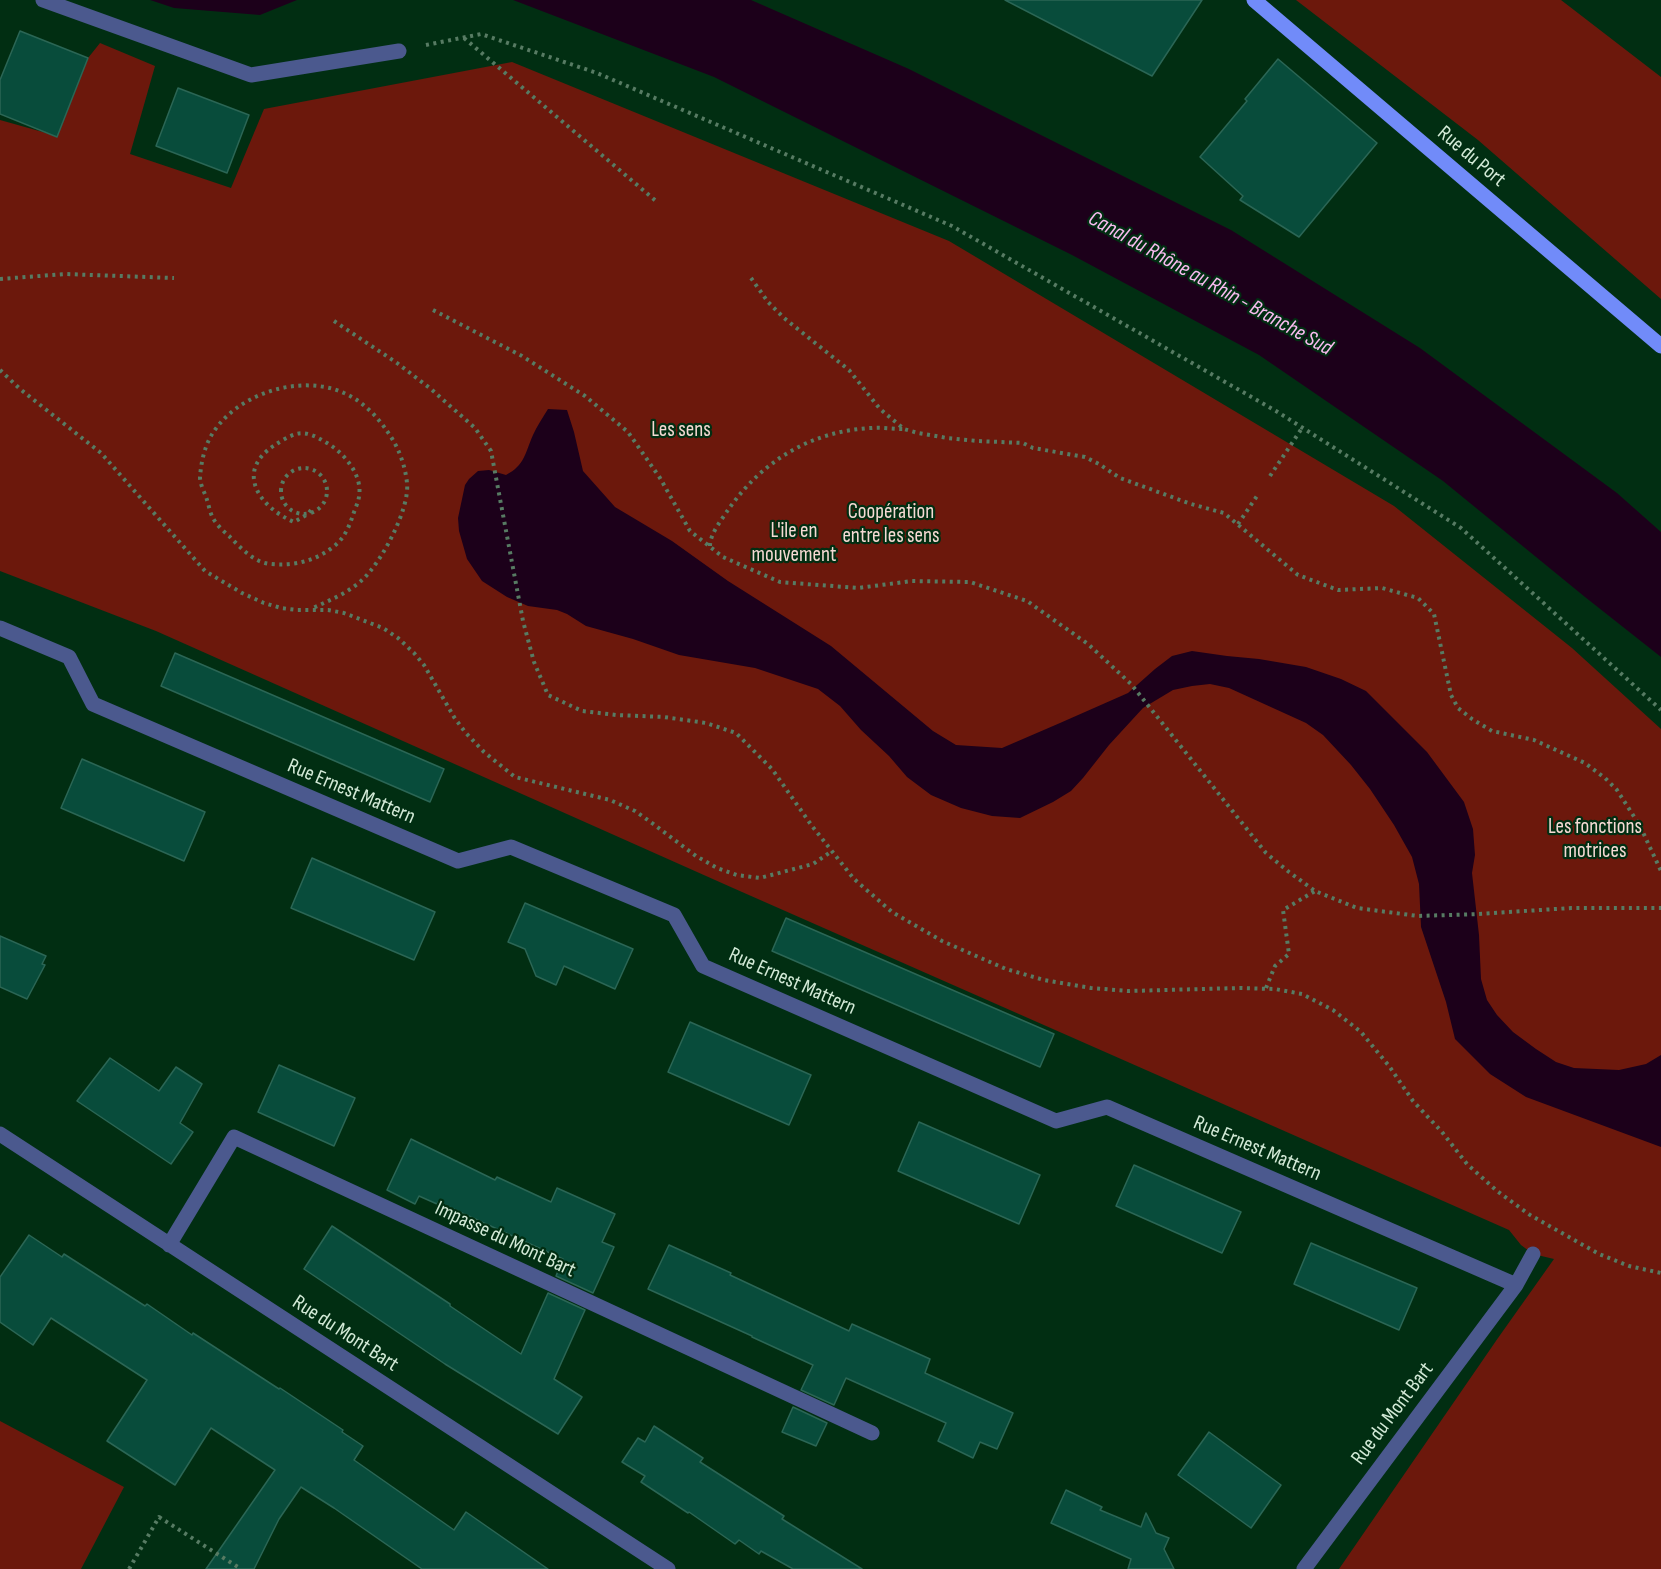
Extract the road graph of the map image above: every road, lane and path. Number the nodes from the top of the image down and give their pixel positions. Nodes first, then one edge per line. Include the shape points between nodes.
1 (43, 0) edge
2 (1254, 0) edge
3 (464, 38) junction
4 (399, 51) joint
5 (656, 201) dead end
6 (174, 278) dead end
7 (751, 278) dead end
8 (0, 279) edge
9 (433, 310) dead end
10 (334, 321) dead end
11 (1661, 346) edge
12 (0, 370) edge
13 (1302, 428) junction
14 (904, 429) junction
15 (1270, 476) dead end
16 (1257, 496) dead end
17 (310, 512) junction
18 (1238, 524) junction
19 (710, 547) junction
20 (309, 609) junction
21 (0, 628) edge
22 (1661, 710) edge
23 (831, 851) junction
24 (1661, 871) edge
25 (1315, 891) junction
26 (1661, 908) edge
27 (1266, 988) junction
28 (0, 1134) edge
29 (169, 1245) junction
30 (1533, 1254) dead end
31 (1661, 1273) edge
32 (1516, 1285) junction
33 (872, 1433) dead end
34 (129, 1569) edge
35 (241, 1569) edge
36 (668, 1569) edge
37 (1304, 1569) edge

1 - 4 street via 251,75
2 - 11 main road, Rue du Port
3 - 4 path
3 - 5 path
3 - 13 path via 481,34 597,73 952,225
6 - 8 path via 65,274
7 - 14 path via 784,318 849,370 880,409
9 - 19 path via 522,356 585,396 628,432 690,531
10 - 23 path via 431,389 475,428 490,451 534,662 548,695 582,711 664,717 706,723 736,733 772,769
12 - 20 path via 101,453 205,571 264,603
13 - 15 path
13 - 22 path via 1461,528
14 - 18 path via 947,438 1023,443 1085,457 1120,478 1224,513
14 - 19 path via 870,428 804,443 754,477 725,515
16 - 18 path
17 - 17 path via 326,500 326,484 311,468 295,469 281,486 283,501 293,512
17 - 20 path via 294,522 280,516 259,494 253,478 255,465 265,451 297,434 312,434 350,463 359,495 346,532 335,546 303,563 265,564 247,554 213,518 200,480 210,437 225,418 244,404 286,386 327,388 362,404 396,444 407,485 396,528 363,580
18 - 24 path via 1298,575 1338,590 1382,588 1418,598 1434,614 1451,695 1458,708 1492,731 1534,740 1585,763 1605,778 1640,826
19 - 25 path via 780,582 858,588 912,581 970,582 1027,601 1088,644 1134,687 1266,853
20 - 23 path via 344,613 398,638 424,665 465,732 516,777 610,800 643,817 696,856 737,875 760,878 813,864
21 - 32 street, Rue Ernest Mattern via 69,657 93,704 458,861 511,847 674,915 703,966 1056,1121 1107,1107
23 - 27 path via 854,879 892,912 942,941 1006,969 1044,980 1128,991
25 - 26 path via 1357,908 1418,916
25 - 27 path via 1283,910 1289,954 1275,966
27 - 31 path via 1302,994 1333,1010 1361,1032 1467,1164 1530,1215 1599,1254
28 - 29 street, Rue du Mont Bart
29 - 33 street, Impasse du Mont Bart via 234,1137
29 - 36 street, Rue du Mont Bart
30 - 32 street, Rue du Mont Bart
32 - 37 street, Rue du Mont Bart
34 - 35 path via 159,1517

